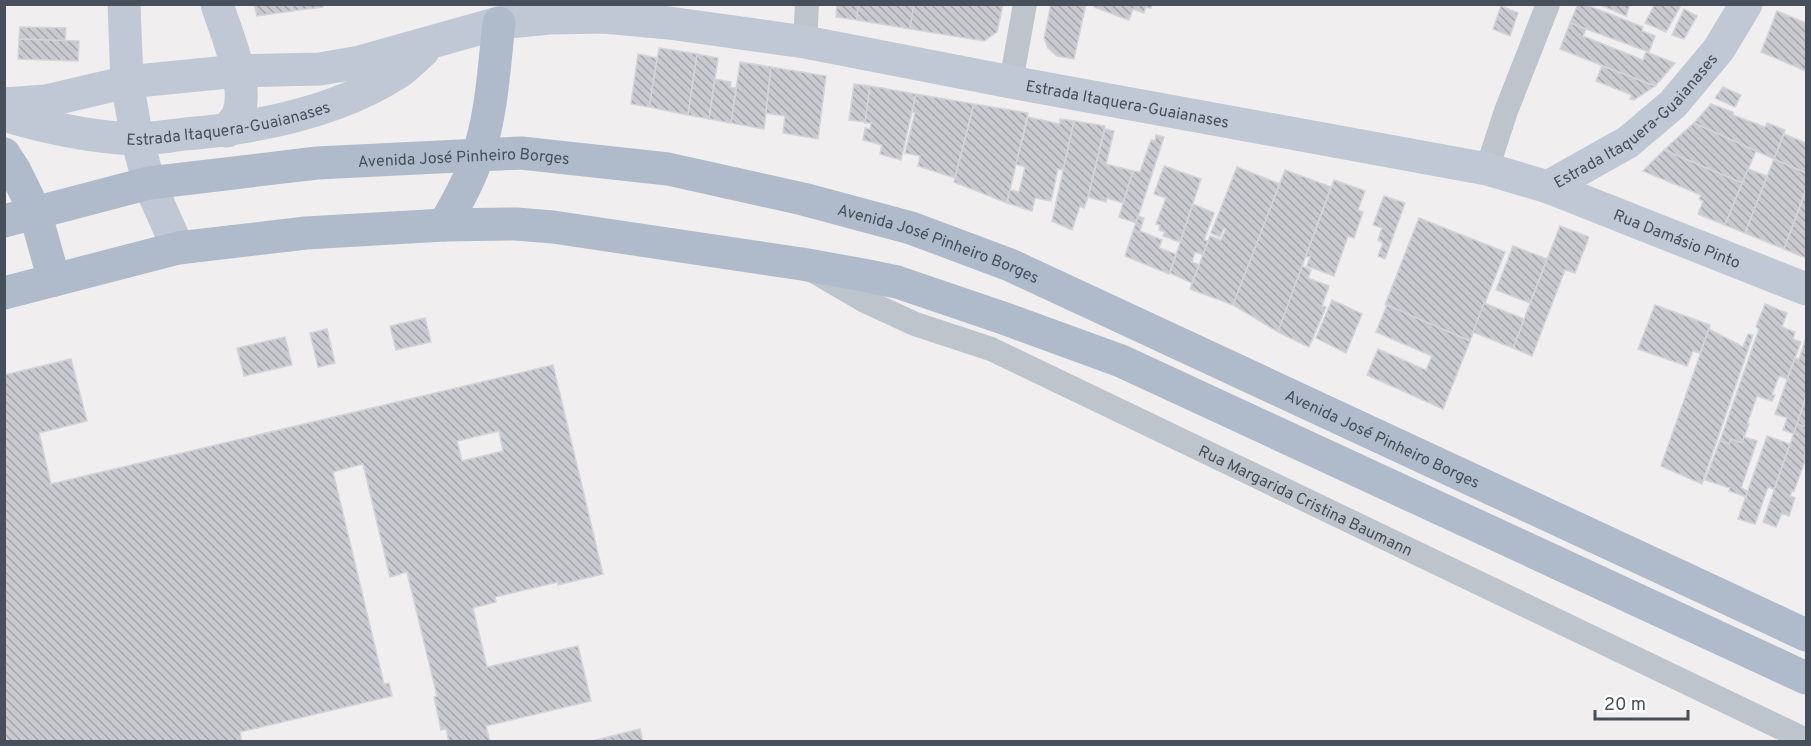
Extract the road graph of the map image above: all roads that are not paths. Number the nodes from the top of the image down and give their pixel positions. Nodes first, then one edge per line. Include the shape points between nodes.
1 (124, 4) edge
2 (217, 4) edge
3 (807, 4) edge
4 (1025, 4) edge
5 (1548, 4) edge
6 (1746, 4) edge
7 (500, 14) edge
8 (434, 42) junction
9 (806, 42) junction
10 (238, 71) junction
11 (127, 82) junction
12 (1011, 82) junction
13 (4, 104) edge
14 (4, 115) edge
15 (227, 131) junction
16 (137, 139) junction
17 (4, 154) edge
18 (478, 155) junction
19 (1487, 169) junction
20 (149, 183) junction
21 (1548, 187) junction
22 (35, 212) junction
23 (4, 221) edge
24 (444, 225) junction
25 (178, 248) junction
26 (802, 264) junction
27 (54, 280) junction
28 (1806, 289) edge
29 (4, 293) edge
30 (1806, 635) edge
31 (1806, 678) edge
32 (1806, 740) edge

1 - 11 main road
2 - 10 main road
3 - 9 street
4 - 12 street
5 - 19 street
6 - 21 main road, Estrada Itaquera-Guaianases via 1719,49 1672,104 1628,142
7 - 8 main road, Estrada Itaquera-Guaianases
7 - 9 main road, Estrada Itaquera-Guaianases via 604,17
7 - 18 main road via 490,104
8 - 10 main road, Estrada Itaquera-Guaianases via 320,69
8 - 15 main road, Estrada Itaquera-Guaianases via 399,71 369,88 311,111
9 - 12 main road, Estrada Itaquera-Guaianases
10 - 11 main road, Estrada Itaquera-Guaianases
10 - 15 main road via 242,96 238,115
11 - 13 main road, Estrada Itaquera-Guaianases via 46,101
11 - 16 main road
12 - 19 main road, Estrada Itaquera-Guaianases
14 - 16 main road, Estrada Itaquera-Guaianases via 51,129
15 - 16 main road, Estrada Itaquera-Guaianases
16 - 20 main road
17 - 22 main road
18 - 20 main road, Avenida José Pinheiro Borges via 317,163
18 - 24 main road
18 - 30 main road, Avenida José Pinheiro Borges via 520,153 668,169 910,228 1010,266
19 - 21 main road, Estrada Itaquera-Guaianases
20 - 22 main road, Avenida José Pinheiro Borges
20 - 25 main road
21 - 28 main road, Rua Damásio Pinto
22 - 23 main road, Avenida José Pinheiro Borges
22 - 27 main road
24 - 25 main road via 306,232
24 - 26 main road via 553,227
25 - 27 main road
26 - 31 main road via 897,282 1121,361
26 - 32 street, Rua Margarida Cristina Baumann via 862,300 915,324 991,349
27 - 29 main road

